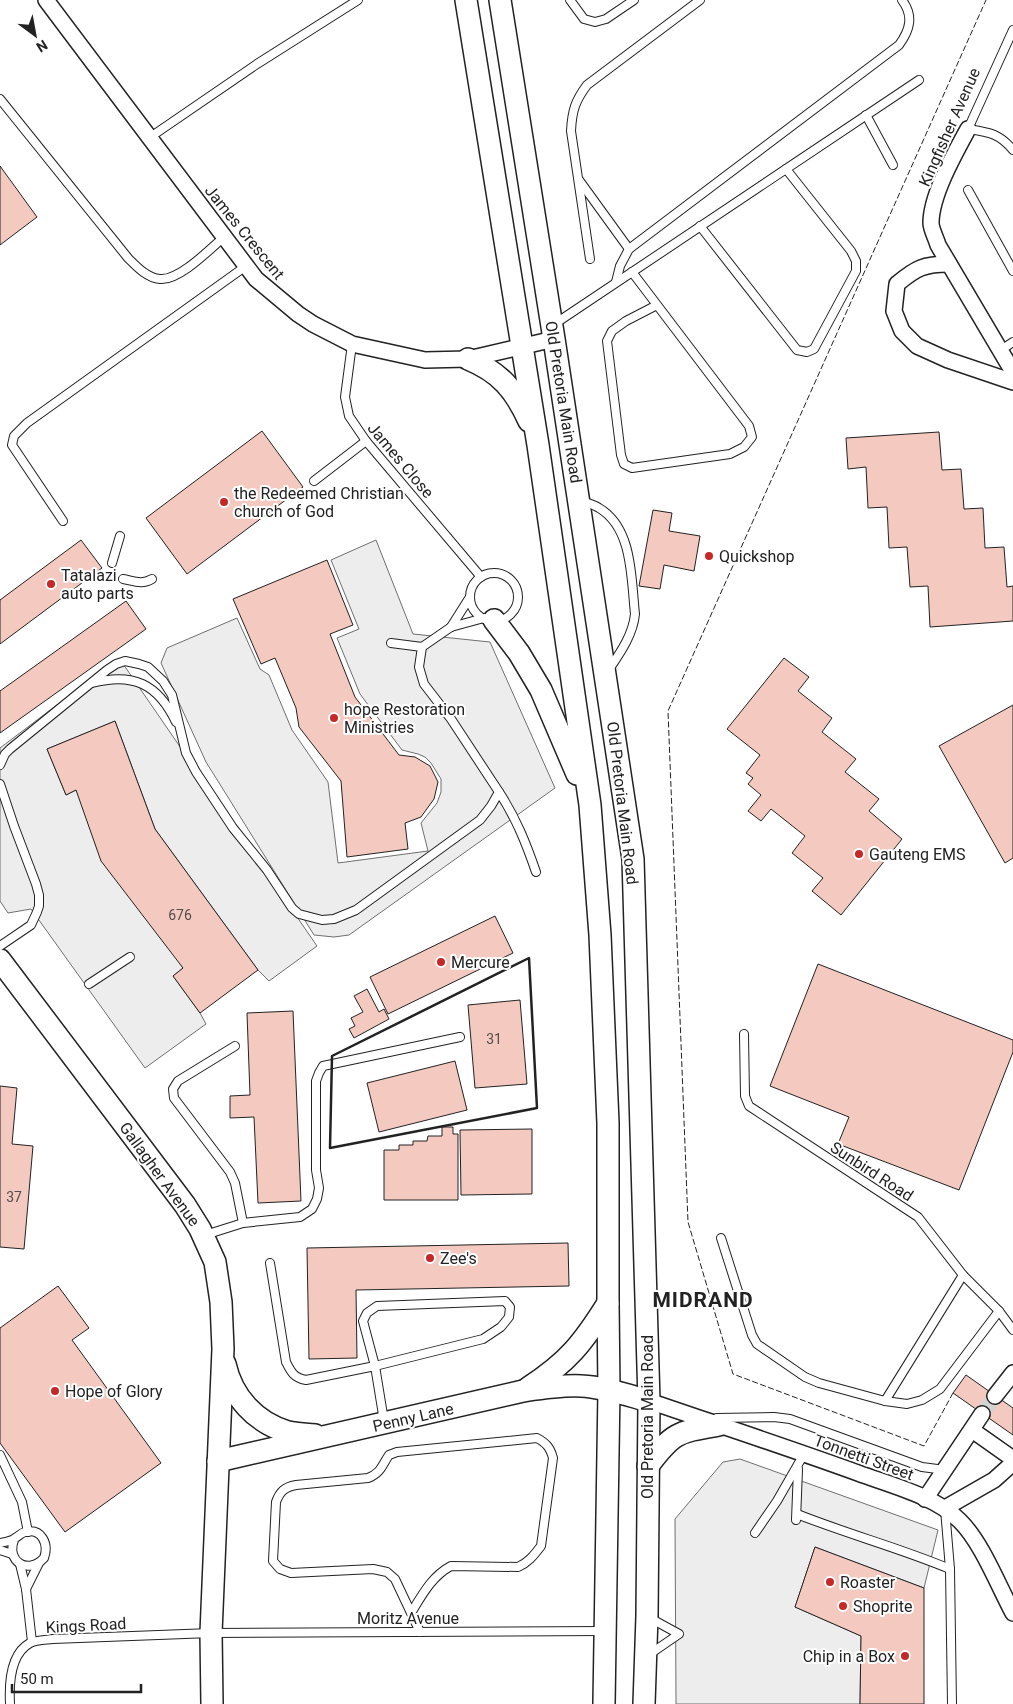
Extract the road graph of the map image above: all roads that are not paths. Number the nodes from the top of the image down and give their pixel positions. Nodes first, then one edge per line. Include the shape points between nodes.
1 (46, 0) edge
2 (358, 0) edge
3 (466, 0) edge
4 (500, 0) edge
5 (570, 0) edge
6 (634, 0) edge
7 (700, 0) edge
8 (902, 0) edge
9 (1013, 30) edge
10 (919, 80) dead end
11 (0, 98) edge
12 (866, 115) junction
13 (968, 129) junction
14 (149, 138) junction
15 (1013, 150) edge
16 (893, 165) dead end
17 (786, 169) junction
18 (578, 178) junction
19 (968, 190) dead end
20 (700, 226) junction
21 (224, 237) junction
22 (629, 249) junction
23 (590, 259) dead end
24 (949, 264) junction
25 (246, 266) junction
26 (1013, 271) edge
27 (632, 272) junction
28 (616, 282) junction
29 (657, 305) junction
30 (553, 332) junction
31 (352, 344) junction
32 (522, 346) junction
33 (1007, 346) edge
34 (468, 359) junction
35 (1013, 372) edge
36 (1013, 382) edge
37 (366, 441) junction
38 (538, 444) junction
39 (314, 481) dead end
40 (579, 500) junction
41 (63, 521) dead end
42 (120, 536) dead end
43 (112, 562) dead end
44 (480, 577) junction
45 (123, 579) dead end
46 (152, 579) dead end
47 (470, 597) junction
48 (489, 619) junction
49 (451, 627) junction
50 (391, 643) dead end
51 (422, 647) junction
52 (605, 676) junction
53 (89, 684) junction
54 (180, 731) junction
55 (0, 765) edge
56 (0, 784) edge
57 (499, 792) junction
58 (590, 805) junction
59 (536, 872) dead end
60 (0, 946) edge
61 (130, 957) dead end
62 (0, 960) edge
63 (89, 984) dead end
64 (744, 1034) dead end
65 (460, 1037) dead end
66 (234, 1046) dead end
67 (242, 1223) junction
68 (203, 1236) junction
69 (721, 1238) dead end
70 (270, 1263) dead end
71 (963, 1275) junction
72 (608, 1303) junction
73 (999, 1311) junction
74 (1013, 1330) edge
75 (222, 1349) junction
76 (375, 1366) junction
77 (1013, 1373) edge
78 (609, 1390) junction
79 (524, 1391) junction
80 (995, 1396) tunnel mouth
81 (649, 1401) junction
82 (886, 1402) junction
83 (982, 1414) tunnel mouth
84 (709, 1421) junction
85 (385, 1424) junction
86 (972, 1430) junction
87 (330, 1436) junction
88 (804, 1454) junction
89 (0, 1455) edge
90 (218, 1461) junction
91 (1013, 1461) edge
92 (648, 1466) junction
93 (798, 1468) junction
94 (945, 1470) junction
95 (925, 1499) junction
96 (945, 1508) junction
97 (28, 1532) junction
98 (755, 1532) dead end
99 (14, 1540) junction
100 (0, 1543) edge
101 (0, 1550) edge
102 (12, 1554) junction
103 (39, 1562) junction
104 (20, 1564) junction
105 (950, 1569) junction
106 (26, 1589) junction
107 (411, 1613) junction
108 (1013, 1613) edge
109 (647, 1616) junction
110 (605, 1631) junction
111 (420, 1632) junction
112 (211, 1633) junction
113 (32, 1642) junction
114 (645, 1657) junction
115 (10, 1704) edge
116 (212, 1704) edge
117 (604, 1704) edge
118 (644, 1704) edge
119 (952, 1704) edge

1 - 14 street, James Crescent
2 - 14 lane
3 - 32 main road, Old Pretoria Main Road
4 - 30 main road, Old Pretoria Main Road
5 - 6 lane via 584,19 595,22 606,19
7 - 18 lane via 587,85 576,99 571,131
8 - 22 lane via 910,20 907,34 899,45
9 - 13 lane, Kingfisher Avenue
10 - 12 lane
11 - 21 lane via 140,269 160,279 171,278
12 - 16 lane
12 - 17 lane
13 - 15 lane via 991,133 1005,140
13 - 24 street, Kingfisher Avenue via 946,170 931,224
14 - 21 street, James Crescent
17 - 20 lane
17 - 20 lane via 856,261 856,271 814,349 807,352 797,350
18 - 22 lane
18 - 23 lane
19 - 26 lane
20 - 27 lane
21 - 25 street, James Crescent
22 - 28 lane
24 - 33 street, Kingfisher Avenue
24 - 36 street via 921,267 897,284 894,311 902,331 916,346
25 - 31 street, James Crescent via 263,286 298,314
25 - 41 lane via 27,423 14,436 12,445
27 - 28 lane
27 - 29 lane
28 - 30 lane
29 - 29 lane via 749,426 752,437 744,447 730,454 632,468 624,464 607,341 612,331
30 - 32 street, James Crescent
30 - 40 main road, Old Pretoria Main Road
31 - 34 street, James Crescent via 424,360
31 - 37 lane, James Close via 345,388 346,407 353,424
32 - 34 street, James Crescent
32 - 38 main road, Old Pretoria Main Road
33 - 35 street, Kingfisher Avenue
34 - 38 main road via 488,368 506,383 519,402
37 - 39 lane
37 - 44 lane, James Close
38 - 58 main road, Old Pretoria Main Road
40 - 52 main road, Old Pretoria Main Road
40 - 52 lane via 604,511 626,542 634,625
42 - 43 lane
44 - 47 lane via 471,589
44 - 48 lane via 495,573 503,575 510,578 517,592 518,599 511,613 505,618
45 - 46 lane via 141,583
47 - 48 lane via 474,610
47 - 49 lane
48 - 49 lane
48 - 58 main road via 519,653 541,690
49 - 51 lane
50 - 51 lane
51 - 57 lane via 419,667 424,684
52 - 81 main road, Old Pretoria Main Road via 633,859
53 - 54 lane via 119,678 139,681 164,702
53 - 54 lane via 125,661 148,667 163,681 172,696
53 - 55 lane via 10,749
54 - 57 lane via 186,753 212,796 292,908 299,914 322,920 356,910 480,820
56 - 60 lane via 38,895 38,912 31,925
57 - 59 lane via 524,835
58 - 72 main road, Old Pretoria Main Road via 600,935 608,1124
61 - 63 lane
62 - 68 main road, Gallagher Avenue via 185,1205
64 - 71 lane, Sunbird Road via 745,1096 749,1106 918,1217
65 - 67 lane via 324,1066 316,1081 319,1188 312,1209 294,1219
66 - 67 lane via 178,1081 173,1089 174,1098 230,1172
67 - 68 lane
68 - 75 main road, Gallagher Avenue via 215,1262 221,1302
69 - 82 lane via 757,1344 812,1380
70 - 76 lane via 286,1362 291,1372 306,1380
71 - 73 lane, Sunbird Road
71 - 82 lane
72 - 78 main road, Old Pretoria Main Road
72 - 79 main road via 575,1350 554,1371
73 - 74 lane, Sunbird Road
73 - 82 lane via 940,1390 907,1404
75 - 87 main road via 228,1377 241,1401 259,1418 288,1432
75 - 90 main road, Gallagher Avenue
76 - 76 lane via 363,1321 367,1313 377,1306 505,1301 510,1307 509,1316 501,1327 483,1339
76 - 85 lane
77 - 80 street
78 - 79 main road, Penny Lane via 564,1385
78 - 81 main road, Penny Lane
78 - 110 main road, Old Pretoria Main Road
79 - 85 main road, Penny Lane
81 - 84 street, Tonnetti Street
81 - 92 main road, Old Pretoria Main Road
83 - 86 street
84 - 88 street, Tonnetti Street
84 - 92 main road via 676,1435 664,1444
84 - 94 lane via 790,1419 922,1467
85 - 87 main road, Penny Lane
86 - 91 street
86 - 94 street
87 - 90 main road, Penny Lane
88 - 93 lane
88 - 95 street, Tonnetti Street
89 - 97 lane via 22,1502
90 - 112 main road, Gallagher Avenue
91 - 96 street via 994,1480
92 - 109 main road, Old Pretoria Main Road
93 - 98 lane
93 - 105 lane via 797,1517
94 - 95 street
95 - 96 street, Tonnetti Street
96 - 105 lane
96 - 108 street, Tonnetti Street via 973,1536
97 - 99 lane via 19,1534
97 - 103 lane via 38,1534 46,1544 44,1558
99 - 100 lane
99 - 102 lane
101 - 102 lane
102 - 104 lane
103 - 104 lane via 33,1566
103 - 106 lane
104 - 106 lane
105 - 119 lane
106 - 113 lane
107 - 107 lane via 395,1579 387,1572 373,1569 291,1573 280,1569 273,1561 279,1494 287,1486 375,1476 389,1455 397,1452 536,1438 544,1442 553,1458 541,1546 536,1554 518,1567 451,1566 434,1578
107 - 111 lane
109 - 114 main road, Old Pretoria Main Road
109 - 114 lane via 680,1634
110 - 111 lane, Moritz Avenue
110 - 117 main road, Old Pretoria Main Road
111 - 112 lane, Moritz Avenue
112 - 113 lane, Kings Road
112 - 116 main road, Gallagher Avenue
113 - 115 lane, Kings Road via 21,1651 12,1669
114 - 118 main road, Old Pretoria Main Road

